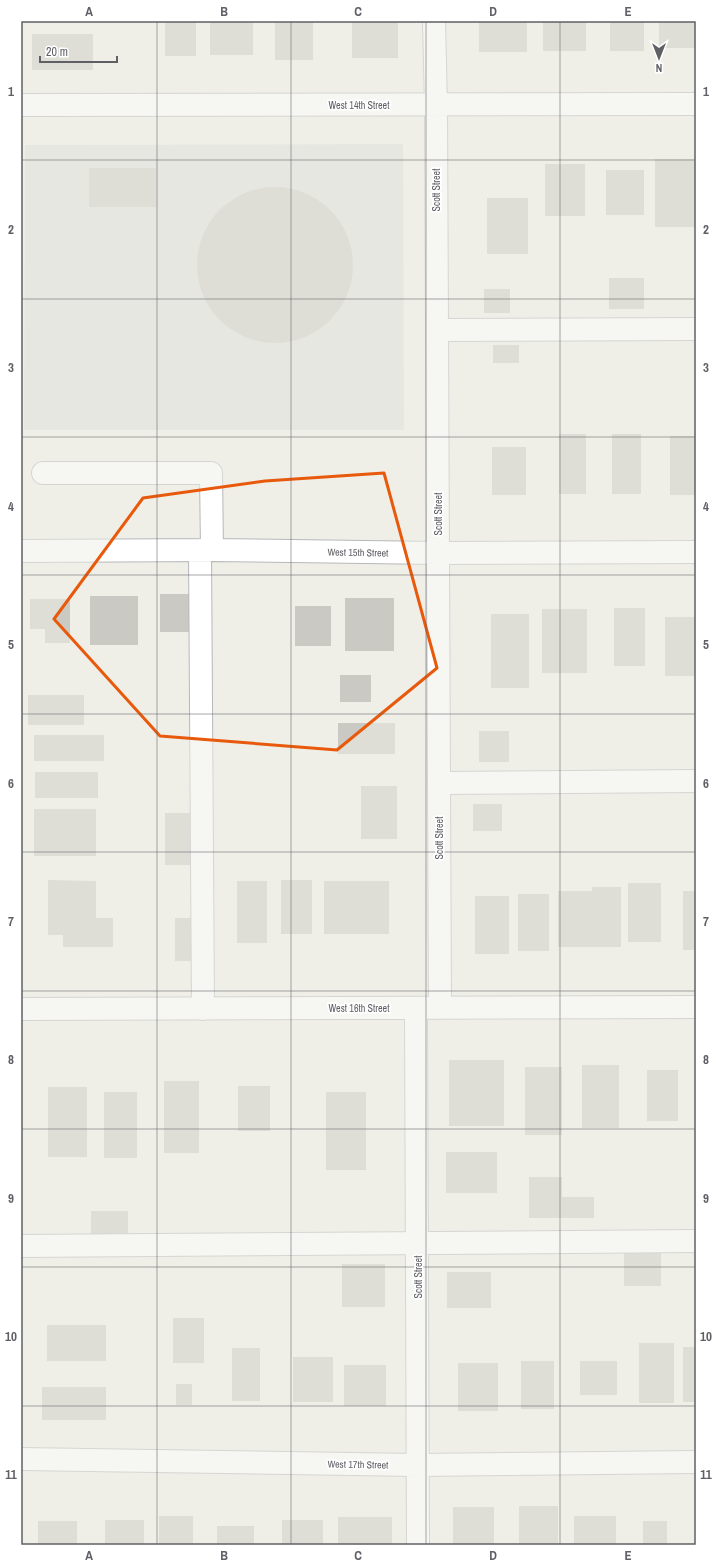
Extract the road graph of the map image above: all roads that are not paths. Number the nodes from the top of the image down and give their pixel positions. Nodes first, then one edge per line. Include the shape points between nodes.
1 (434, 21) edge
2 (696, 104) edge
3 (21, 105) edge
4 (436, 105) junction
5 (696, 329) edge
6 (437, 330) junction
7 (43, 473) dead end
8 (206, 550) junction
9 (21, 551) edge
10 (696, 552) edge
11 (438, 553) junction
12 (696, 781) edge
13 (439, 783) junction
14 (696, 1007) edge
15 (416, 1008) junction
16 (440, 1008) junction
17 (21, 1009) edge
18 (203, 1009) junction
19 (696, 1241) edge
20 (417, 1243) junction
21 (21, 1246) edge
22 (21, 1459) edge
23 (696, 1462) edge
24 (418, 1465) junction
25 (418, 1545) edge

1 - 4 street, Scott Street
2 - 4 street, West 14th Street
3 - 4 street, West 14th Street
4 - 6 street, Scott Street
5 - 6 street
6 - 11 street, Scott Street
7 - 8 street via 210,473
8 - 9 street, West 15th Street
8 - 11 street, West 15th Street
8 - 18 street
10 - 11 street, West 15th Street
11 - 13 street, Scott Street
12 - 13 street
13 - 16 street, Scott Street
14 - 16 street, West 16th Street
15 - 16 street, West 16th Street
15 - 18 street, West 16th Street
15 - 20 street, Scott Street
17 - 18 street, West 16th Street
19 - 20 street
20 - 21 street
20 - 24 street, Scott Street
22 - 24 street, West 17th Street
23 - 24 street, West 17th Street
24 - 25 street, Scott Street

